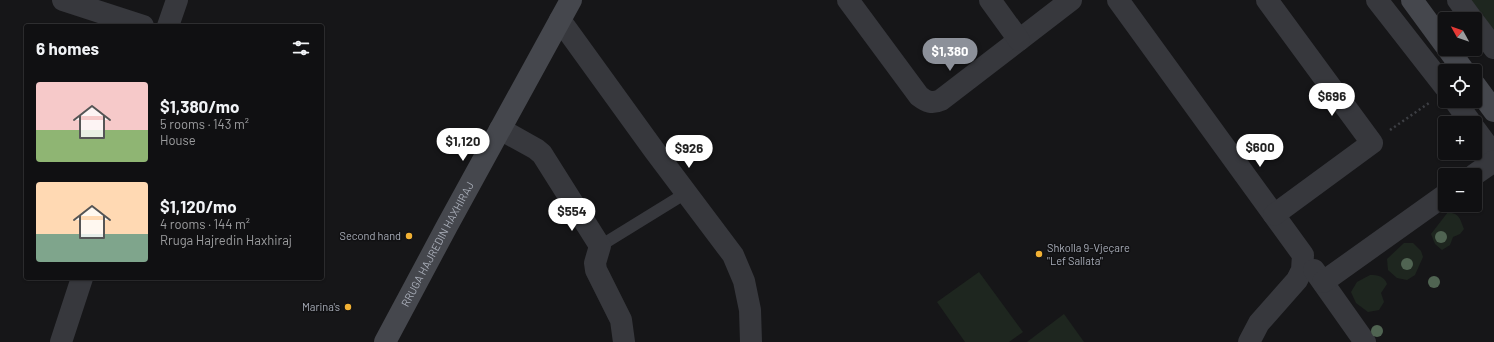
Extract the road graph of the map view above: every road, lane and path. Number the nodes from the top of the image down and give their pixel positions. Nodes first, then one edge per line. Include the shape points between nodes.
1 (63, 0) edge
2 (177, 0) edge
3 (571, 0) edge
4 (848, 0) edge
5 (990, 0) edge
6 (1071, 0) edge
7 (1118, 0) edge
8 (1267, 0) edge
9 (1378, 0) edge
10 (1412, 0) edge
11 (1458, 0) edge
12 (1467, 12) edge
13 (560, 20) junction
14 (137, 24) edge
15 (169, 24) edge
16 (1482, 32) edge
17 (1438, 35) edge
18 (1019, 40) junction
19 (1494, 48) edge
20 (1438, 92) edge
21 (1438, 95) edge
22 (1482, 95) edge
23 (1494, 111) edge
24 (500, 129) junction
25 (1482, 139) edge
26 (1372, 143) junction
27 (1494, 156) edge
28 (1494, 161) edge
29 (1482, 169) edge
30 (686, 193) junction
31 (1438, 200) edge
32 (1274, 215) junction
33 (600, 246) junction
34 (1303, 255) junction
35 (81, 280) edge
36 (1323, 282) junction
37 (61, 342) edge
38 (385, 342) edge
39 (624, 342) edge
40 (751, 342) edge
41 (1249, 342) edge
42 (1365, 342) edge

1 - 14 street
2 - 15 street
3 - 13 street, RRUGA HAJREDIN HAXHIRAJ
4 - 18 street via 919,96 933,103 941,100
5 - 18 street
6 - 18 street
7 - 32 street
8 - 26 street
9 - 20 street
10 - 17 street
11 - 12 street
13 - 24 street, RRUGA HAJREDIN HAXHIRAJ
13 - 30 street
16 - 19 street
21 - 26 path
22 - 23 street
24 - 33 street via 542,154
24 - 38 street, RRUGA HAJREDIN HAXHIRAJ
25 - 27 street
26 - 32 street
28 - 29 street
30 - 33 lane
30 - 40 street via 733,255 744,281 750,310
31 - 36 street
32 - 34 street
33 - 39 street via 595,262 596,270 621,320
34 - 36 street
34 - 41 street via 1302,270 1297,280 1259,323
35 - 37 street
36 - 42 street

